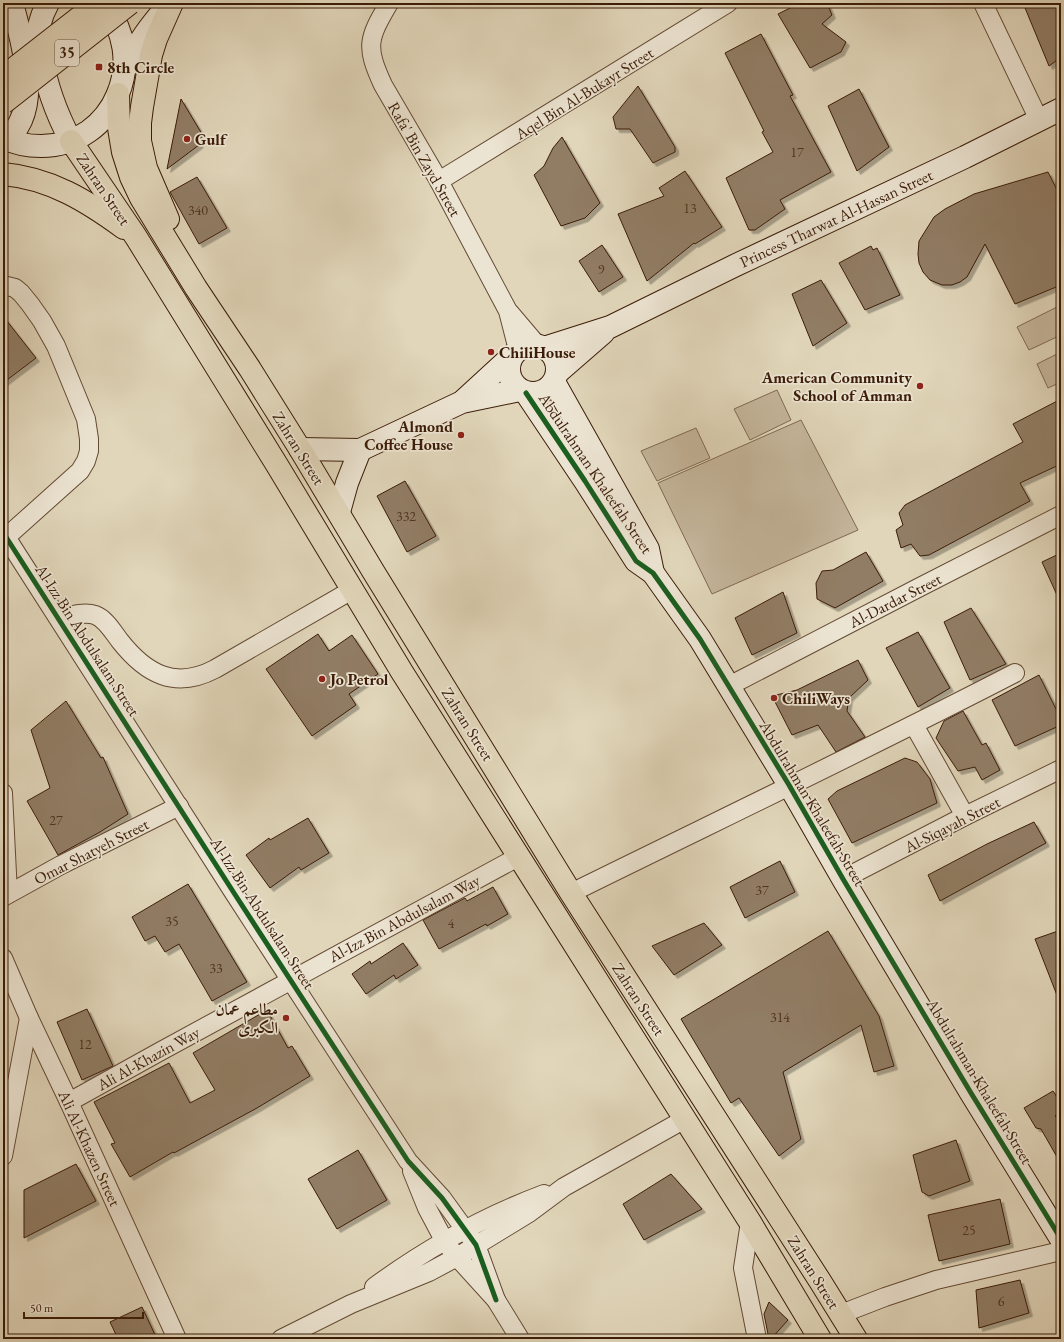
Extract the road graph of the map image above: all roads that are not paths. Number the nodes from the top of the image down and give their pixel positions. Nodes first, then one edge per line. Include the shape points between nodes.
1 (12, 3) edge
2 (48, 3) edge
3 (98, 3) edge
4 (102, 3) edge
5 (130, 3) edge
6 (172, 3) edge
7 (389, 3) edge
8 (728, 3) edge
9 (983, 3) edge
10 (379, 11) edge
11 (125, 69) junction
12 (3, 77) edge
13 (118, 94) junction
14 (3, 103) edge
15 (1061, 109) edge
16 (1039, 120) junction
17 (4, 139) edge
18 (71, 141) junction
19 (3, 174) edge
20 (439, 181) junction
21 (136, 237) junction
22 (3, 285) edge
23 (196, 288) junction
24 (610, 327) junction
25 (528, 350) junction
26 (555, 377) junction
27 (523, 391) junction
28 (462, 402) junction
29 (300, 449) junction
30 (360, 450) junction
31 (339, 512) junction
32 (1061, 515) edge
33 (5, 539) edge
34 (653, 573) junction
35 (352, 590) junction
36 (59, 619) junction
37 (1015, 673) dead end
38 (729, 686) junction
39 (914, 725) junction
40 (1061, 769) edge
41 (790, 785) junction
42 (3, 793) edge
43 (180, 806) junction
44 (966, 816) junction
45 (518, 857) junction
46 (844, 879) junction
47 (571, 893) junction
48 (6, 896) edge
49 (3, 958) edge
50 (291, 980) junction
51 (28, 1018) junction
52 (69, 1102) junction
53 (685, 1119) junction
54 (3, 1156) edge
55 (408, 1161) junction
56 (564, 1187) junction
57 (750, 1222) junction
58 (466, 1230) junction
59 (1061, 1239) edge
60 (445, 1242) junction
61 (476, 1245) junction
62 (1061, 1251) edge
63 (457, 1258) junction
64 (496, 1300) junction
65 (351, 1304) junction
66 (841, 1314) junction
67 (177, 1339) edge
68 (281, 1339) edge
69 (520, 1339) edge
70 (757, 1339) edge
71 (820, 1339) edge
72 (856, 1339) edge

1 - 17 street via 28,88 22,118 16,129
2 - 18 street via 39,27 41,56 57,114
3 - 12 main road, 35, bridge
4 - 11 street via 120,31
5 - 14 main road, 35, bridge
6 - 11 street via 151,24 133,51
6 - 23 main road via 151,54 142,107 140,140 155,192 182,249
7 - 10 street, Rafa' Bin Zayd Street
8 - 20 street, Aqel Bin Al-Bukayr Street
9 - 16 street
10 - 20 street, Rafa' Bin Zayd Street via 370,48 376,71
11 - 13 street
13 - 18 street via 109,111 96,126
13 - 23 main road, Zahran Street via 119,128 131,177
15 - 16 street, Princess Tharwat Al-Hassan Street
16 - 24 street, Princess Tharwat Al-Hassan Street
17 - 18 street via 33,146 58,145
18 - 21 main road, Zahran Street
19 - 21 main road via 41,181 70,193 102,211
20 - 25 street, Rafa' Bin Zayd Street
21 - 35 main road, Zahran Street
22 - 33 street via 15,288 21,293 42,321 86,418 89,445 86,461 80,471
23 - 29 main road, Zahran Street
24 - 25 street, Princess Tharwat Al-Hassan Street
24 - 26 street, Princess Tharwat Al-Hassan Street
25 - 26 street via 550,352 557,365
25 - 27 street via 509,364 509,374 513,383
25 - 28 street, Princess Tharwat Al-Hassan Street via 489,378
26 - 27 street via 542,392 534,394
26 - 34 street, Abdulrahman Khaleefah Street via 648,549
27 - 28 street, Princess Tharwat Al-Hassan Street
27 - 34 street, Abdulrahman Khaleefah Street via 636,561
28 - 30 street, Princess Tharwat Al-Hassan Street
29 - 30 street, Princess Tharwat Al-Hassan Street
29 - 31 main road, Zahran Street
30 - 31 street
31 - 47 main road, Zahran Street
32 - 38 street, Al-Dardar Street
33 - 36 street, Al-Izz Bin Abdulsalam Street
34 - 38 street, Abdulrahman Khaleefah Street via 700,639
35 - 36 street via 195,678 174,679 153,672 124,646 105,622 94,615 83,613
35 - 45 main road, Zahran Street
36 - 43 street, Al-Izz Bin Abdulsalam Street
37 - 39 street
38 - 41 street, Abdulrahman Khaleefah Street
39 - 41 street
39 - 44 street
40 - 44 street, Al-Siqayah Street
41 - 46 street, Abdulrahman Khaleefah Street
41 - 47 street
42 - 48 street
43 - 48 street, Omar Shatyeh Street via 61,865
43 - 50 street, Al-Izz Bin Abdulsalam Street
44 - 46 street, Al-Siqayah Street
45 - 50 street, Al-Izz Bin Abdulsalam Way
45 - 53 main road, Zahran Street
46 - 59 street, Abdulrahman Khaleefah Street
47 - 66 main road, Zahran Street
49 - 51 street, Ali Al-Khazen Street
50 - 52 street, Ali Al-Khazin Way
50 - 55 street, Al-Izz Bin Abdulsalam Street
51 - 52 street, Ali Al-Khazen Street
51 - 54 street
52 - 67 street, Ali Al-Khazen Street
53 - 56 street
53 - 57 main road, Zahran Street
55 - 58 street, Al-Izz Bin Abdulsalam Street via 442,1198
55 - 60 street, Al-Izz Bin Abdulsalam Street via 427,1208
56 - 58 street via 519,1204
56 - 61 street via 529,1213
57 - 70 street via 744,1268
57 - 71 main road, Zahran Street
58 - 60 street
58 - 61 street, Al-Izz Bin Abdulsalam Street
60 - 63 street, Al-Izz Bin Abdulsalam Street
60 - 65 street
61 - 63 street
61 - 64 street, Al-Izz Bin Abdulsalam Street
62 - 66 street via 936,1280
63 - 64 street, Al-Izz Bin Abdulsalam Street
63 - 65 street
64 - 69 street, Al-Izz Bin Abdulsalam Street
65 - 68 street
66 - 72 main road, Zahran Street

